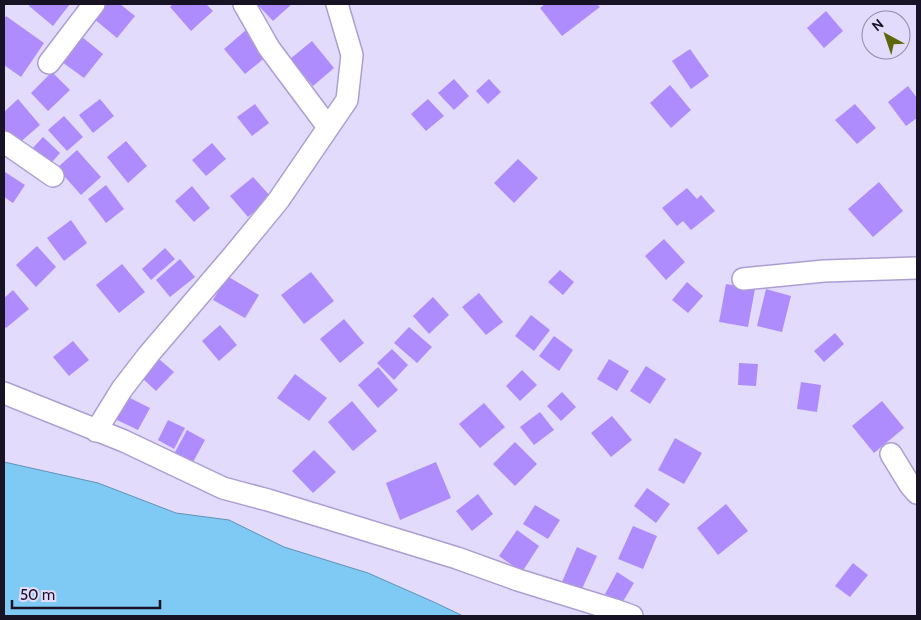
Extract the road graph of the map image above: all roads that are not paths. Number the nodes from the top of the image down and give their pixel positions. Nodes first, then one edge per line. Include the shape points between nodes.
1 (94, 4) edge
2 (244, 4) edge
3 (337, 4) edge
4 (49, 63) dead end
5 (328, 127) junction
6 (4, 142) edge
7 (53, 176) dead end
8 (917, 268) edge
9 (743, 279) dead end
10 (4, 392) edge
11 (96, 431) junction
12 (891, 454) dead end
13 (917, 493) edge
14 (632, 616) edge

1 - 4 street
2 - 5 street via 268,48
3 - 5 street via 352,55 347,100
5 - 11 street via 278,202 149,354
6 - 7 street
8 - 9 street via 824,271
10 - 11 street
11 - 14 street via 223,488 457,558
12 - 13 street

